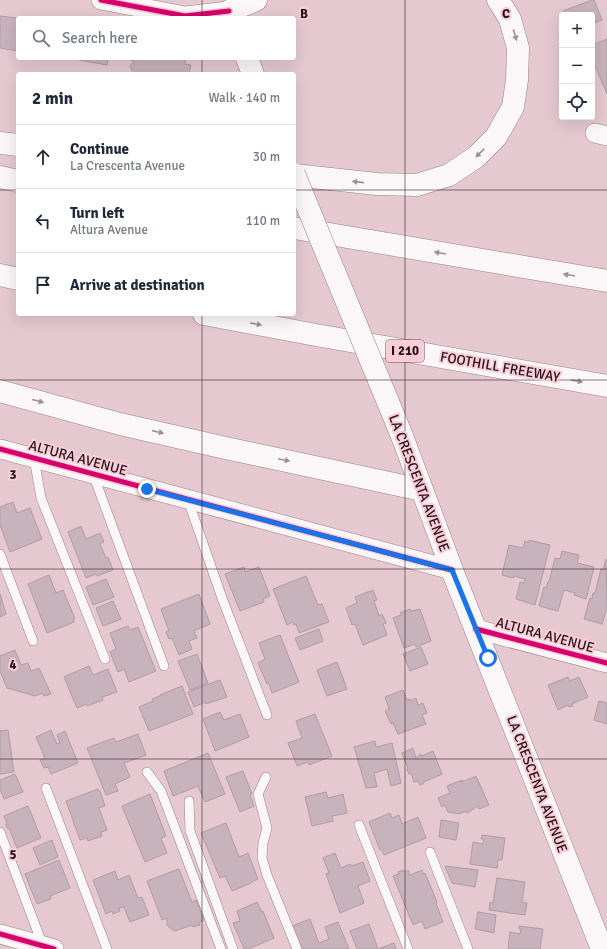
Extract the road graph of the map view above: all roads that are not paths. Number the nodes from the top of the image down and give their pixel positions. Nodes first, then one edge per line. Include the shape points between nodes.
1 (101, 0) edge
2 (256, 0) edge
3 (498, 0) edge
4 (228, 10) edge
5 (248, 60) edge
6 (252, 72) edge
7 (0, 143) edge
8 (16, 144) edge
9 (296, 174) edge
10 (0, 177) edge
11 (296, 179) edge
12 (16, 180) edge
13 (296, 228) edge
14 (0, 275) edge
15 (16, 279) edge
16 (607, 281) edge
17 (215, 316) edge
18 (607, 386) edge
19 (0, 391) edge
20 (0, 449) edge
21 (34, 458) junction
22 (93, 474) junction
23 (422, 490) junction
24 (188, 500) junction
25 (0, 554) edge
26 (452, 570) junction
27 (476, 629) junction
28 (33, 641) dead end
29 (105, 659) dead end
30 (607, 663) edge
31 (164, 666) dead end
32 (267, 715) dead end
33 (147, 772) dead end
34 (266, 777) dead end
35 (46, 788) dead end
36 (189, 801) dead end
37 (359, 825) dead end
38 (0, 832) edge
39 (430, 852) dead end
40 (0, 934) edge
41 (49, 947) edge
42 (107, 949) edge
43 (221, 949) edge
44 (233, 949) edge
45 (296, 949) edge
46 (408, 949) edge
47 (468, 949) edge
48 (602, 949) edge

1 - 4 street via 185,16
2 - 4 main road
3 -> 9 main road via 510,19 518,48 517,80 513,107 496,137 476,157 449,175 417,185 377,184
5 - 6 main road
7 - 8 main road
10 - 12 main road
11 - 23 main road, LA CRESCENTA AVENUE, bridge
16 -> 13 main road
14 - 15 main road
17 -> 18 main road, FOOTHILL FREEWAY / I 210
19 -> 23 main road via 135,427
20 - 21 street, ALTURA AVENUE
21 - 22 street, ALTURA AVENUE
21 - 29 lane via 41,498
22 - 24 street, ALTURA AVENUE
22 - 31 lane
23 - 26 main road, LA CRESCENTA AVENUE
24 - 26 street, ALTURA AVENUE
24 - 32 lane
25 - 28 lane
26 - 27 main road, LA CRESCENTA AVENUE
27 - 30 street, ALTURA AVENUE
27 - 48 main road, LA CRESCENTA AVENUE
33 - 43 lane via 161,791
34 - 45 lane via 258,794 267,828 262,858
35 - 42 lane
36 - 44 lane via 190,831
37 - 46 lane
38 - 41 lane
39 - 47 lane
40 - 41 street

